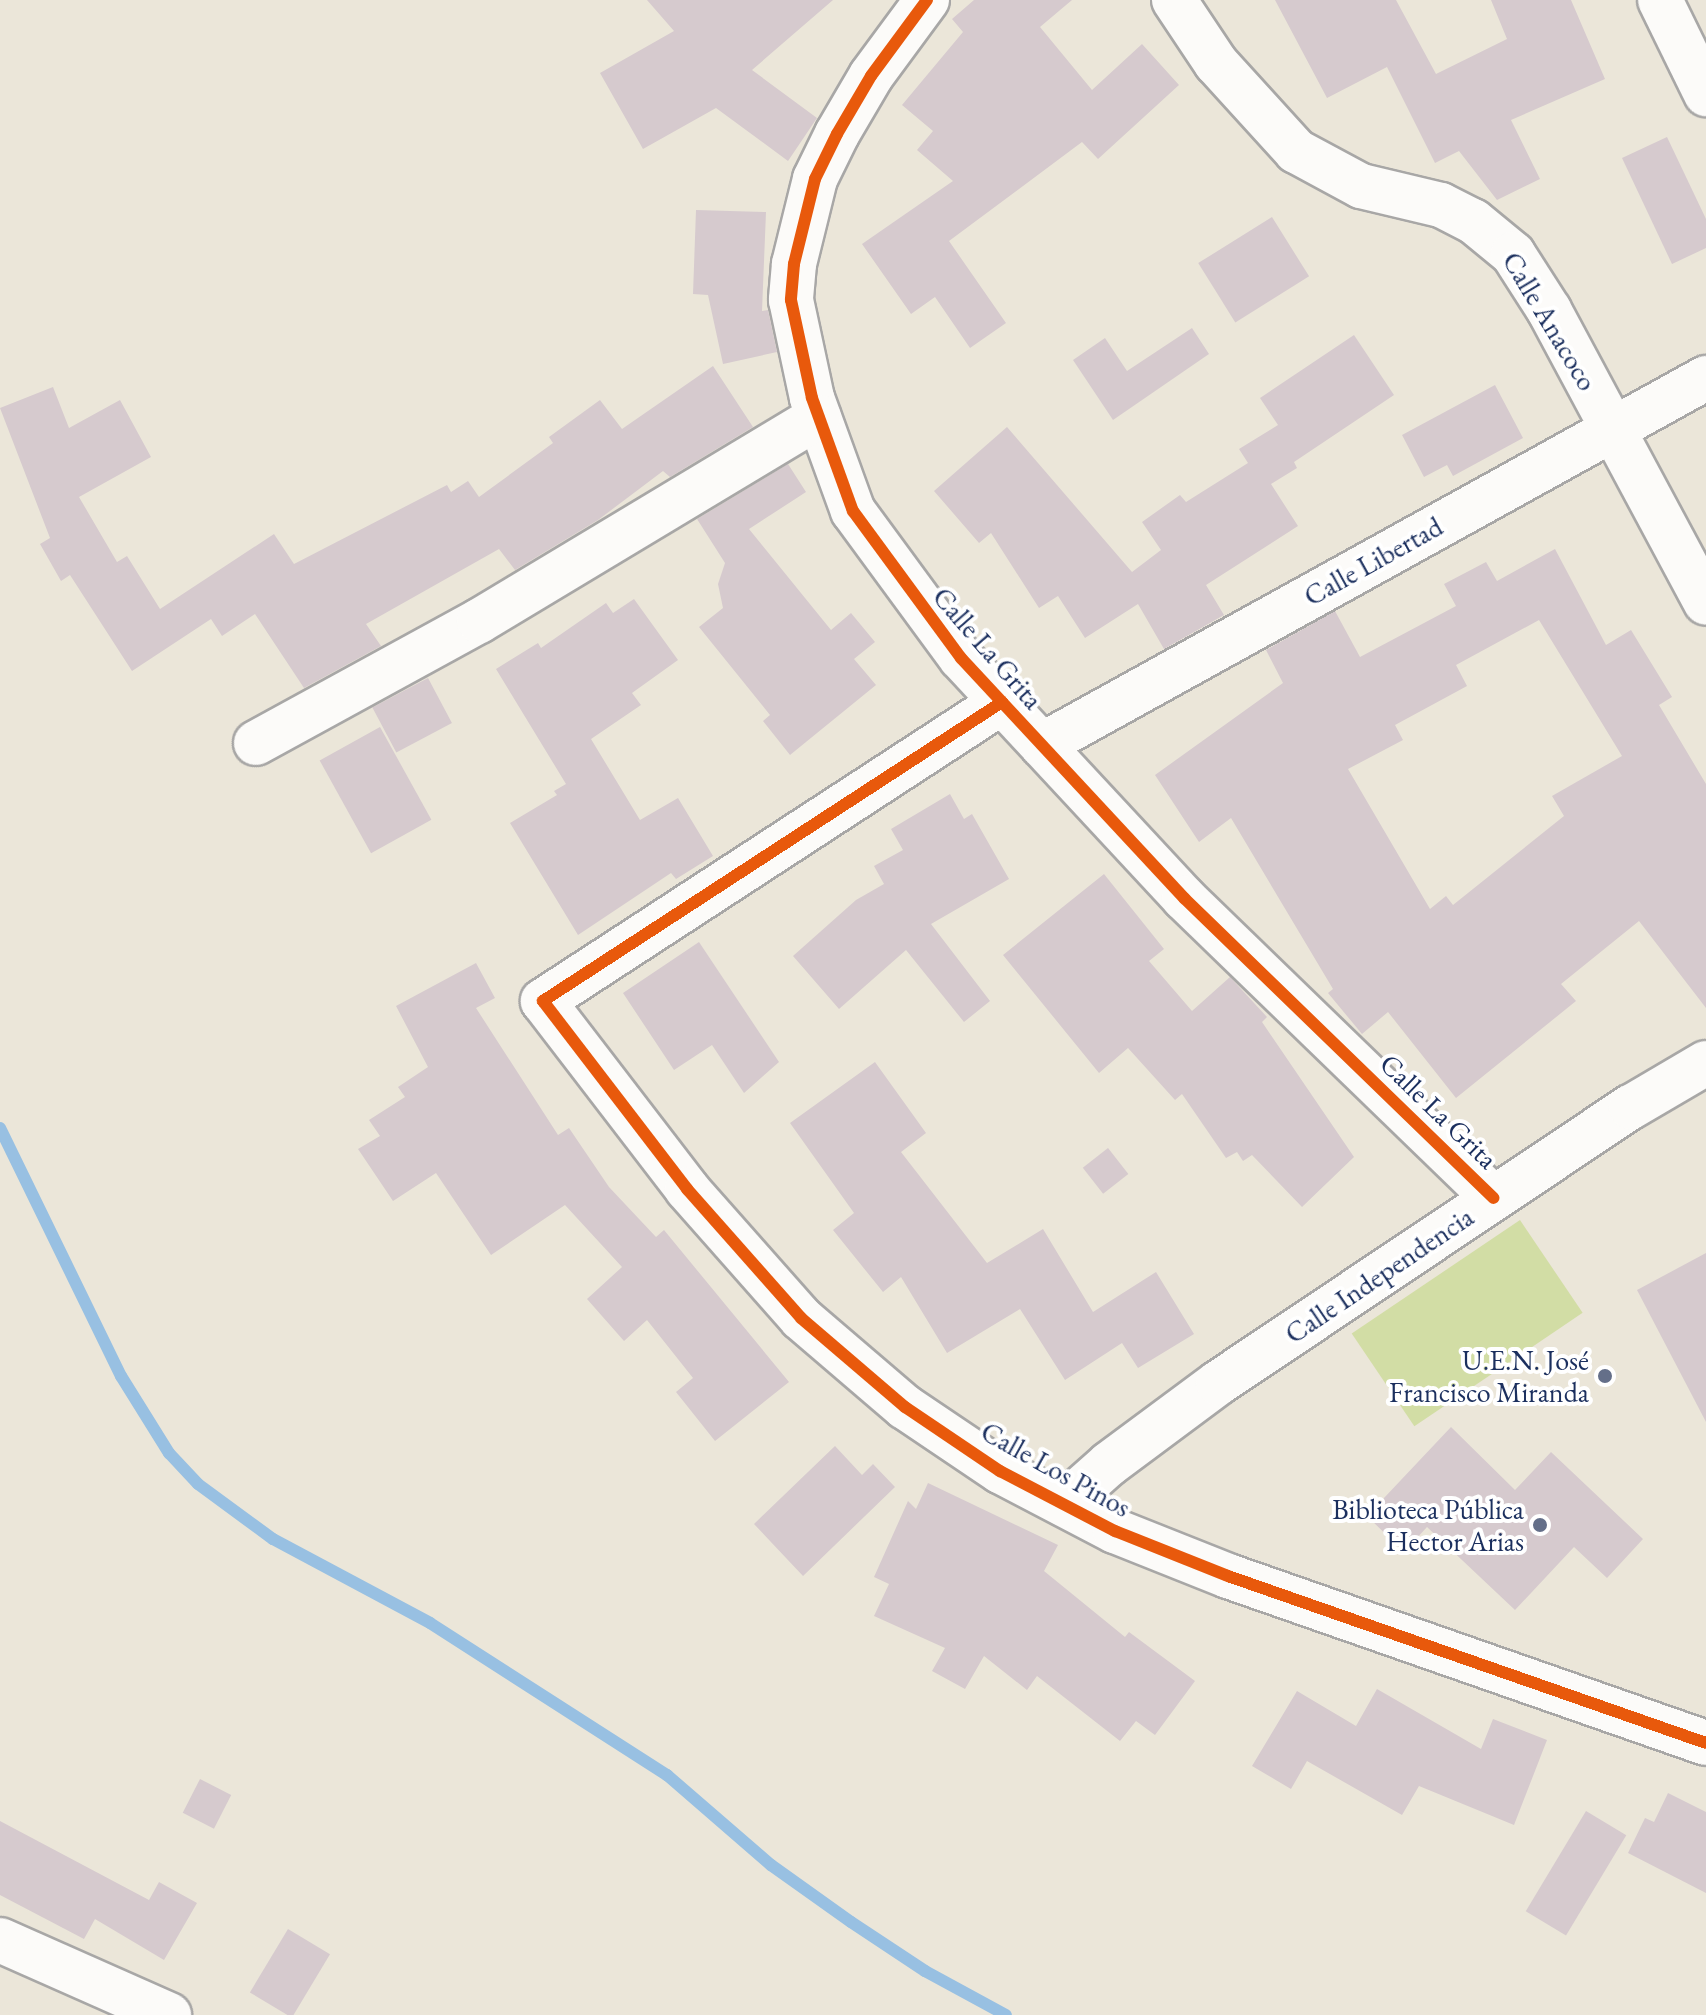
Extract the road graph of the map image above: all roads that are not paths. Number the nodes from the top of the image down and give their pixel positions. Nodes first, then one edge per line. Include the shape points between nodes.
1 (927, 0) edge
2 (1174, 0) edge
3 (1660, 0) edge
4 (1706, 94) edge
5 (1706, 378) edge
6 (818, 417) junction
7 (1614, 429) junction
8 (1706, 603) edge
9 (1002, 702) junction
10 (256, 743) dead end
11 (1042, 745) junction
12 (1706, 1063) edge
13 (1494, 1198) junction
14 (1064, 1504) junction
15 (1706, 1743) edge
16 (0, 1940) edge
17 (169, 2015) edge

1 - 6 street, Calle La Grita via 871,76 837,134 815,179 800,229 791,300
2 - 7 street, Calle Anacoco via 1216,63 1296,151 1361,186 1441,205 1496,237 1549,310
3 - 4 street
5 - 7 street, Calle Libertad
6 - 9 street, Calle La Grita via 837,476 884,560
6 - 10 street via 479,621
7 - 8 street, Calle Anacoco
7 - 11 street, Calle Libertad
9 - 11 street, Calle La Grita
9 - 14 street, Calle Los Pinos via 543,1001 687,1189 801,1318 905,1407 1000,1471
11 - 13 street, Calle La Grita via 1184,898
12 - 13 street, Calle Independencia
13 - 14 street, Calle Independencia via 1218,1383
14 - 15 street, Calle Los Pinos via 1228,1576
16 - 17 street

